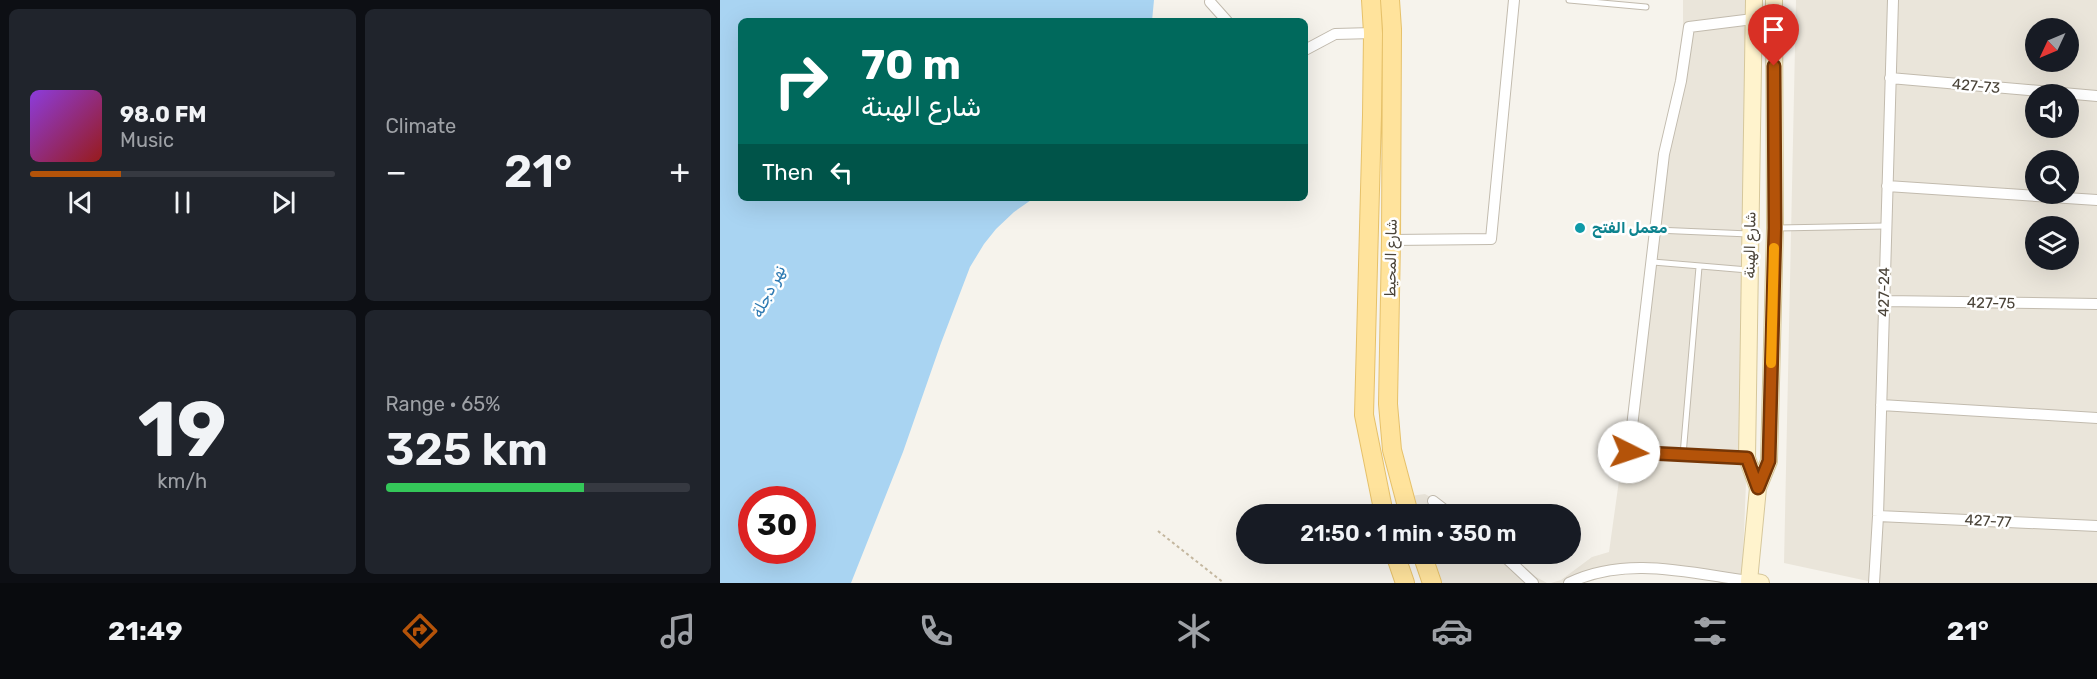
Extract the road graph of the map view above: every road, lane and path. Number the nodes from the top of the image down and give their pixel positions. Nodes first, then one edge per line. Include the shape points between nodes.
1 (1371, 0) edge
2 (1390, 0) edge
3 (1514, 0) edge
4 (1569, 0) edge
5 (1754, 0) edge
6 (1774, 0) edge
7 (1893, 0) edge
8 (1210, 2) dead end
9 (1646, 7) dead end
10 (1224, 18) edge
11 (1754, 19) junction
12 (1773, 20) junction
13 (1373, 33) junction
14 (1308, 48) edge
15 (1890, 78) junction
16 (2097, 96) edge
17 (1887, 186) junction
18 (2097, 200) edge
19 (1885, 226) junction
20 (1775, 228) junction
21 (1656, 230) junction
22 (1750, 234) junction
23 (1391, 240) junction
24 (1653, 262) junction
25 (1699, 267) junction
26 (1750, 270) junction
27 (1884, 301) junction
28 (2097, 304) edge
29 (1881, 405) junction
30 (2097, 418) edge
31 (1683, 455) junction
32 (1747, 458) junction
33 (1758, 488) junction
34 (1433, 501) dead end
35 (1382, 504) edge
36 (1406, 504) edge
37 (1437, 504) edge
38 (1878, 516) junction
39 (2097, 526) edge
40 (1158, 531) dead end
41 (1396, 564) edge
42 (1398, 564) edge
43 (1425, 564) edge
44 (1513, 564) edge
45 (1688, 578) edge
46 (1753, 582) edge
47 (1224, 583) edge
48 (1398, 583) edge
49 (1405, 583) edge
50 (1432, 583) edge
51 (1533, 583) edge
52 (1569, 583) edge
53 (1875, 583) edge

1 - 13 main road, شارع المحيط
2 - 23 main road, شارع المحيط
3 - 23 street via 1491,239
4 - 9 lane
5 - 11 street, شارع الهبنة
6 - 12 street, شارع الهبنة
7 - 15 street, 427-24
8 - 10 street
11 - 12 street
11 - 21 street via 1689,27 1682,81 1664,154
11 - 22 street, شارع الهبنة
12 - 20 street, شارع الهبنة
13 - 14 street via 1335,34
13 - 35 main road, شارع المحيط via 1364,415
15 - 16 street, 427-73
15 - 17 street, 427-24
17 - 18 street
17 - 19 street, 427-24
19 - 20 lane
19 - 27 street, 427-24
20 - 33 street, شارع الهبنة via 1769,461
21 - 22 lane
21 - 24 street
22 - 26 street, شارع الهبنة
23 - 36 main road, شارع المحيط via 1388,404 1392,450
24 - 25 lane
24 - 31 street via 1629,452
25 - 26 lane
25 - 31 lane
26 - 32 street, شارع الهبنة
27 - 28 street, 427-75
27 - 29 street, 427-24
29 - 30 street
29 - 38 street, 427-24
31 - 32 street
32 - 33 street, شارع الهبنة
33 - 46 street, شارع الهبنة
34 - 37 street
38 - 39 street, 427-77
38 - 53 street, 427-24
40 - 47 path
41 - 48 main road
42 - 49 main road
43 - 50 main road
44 - 51 street
45 - 46 street
45 - 52 street via 1654,568 1605,570

